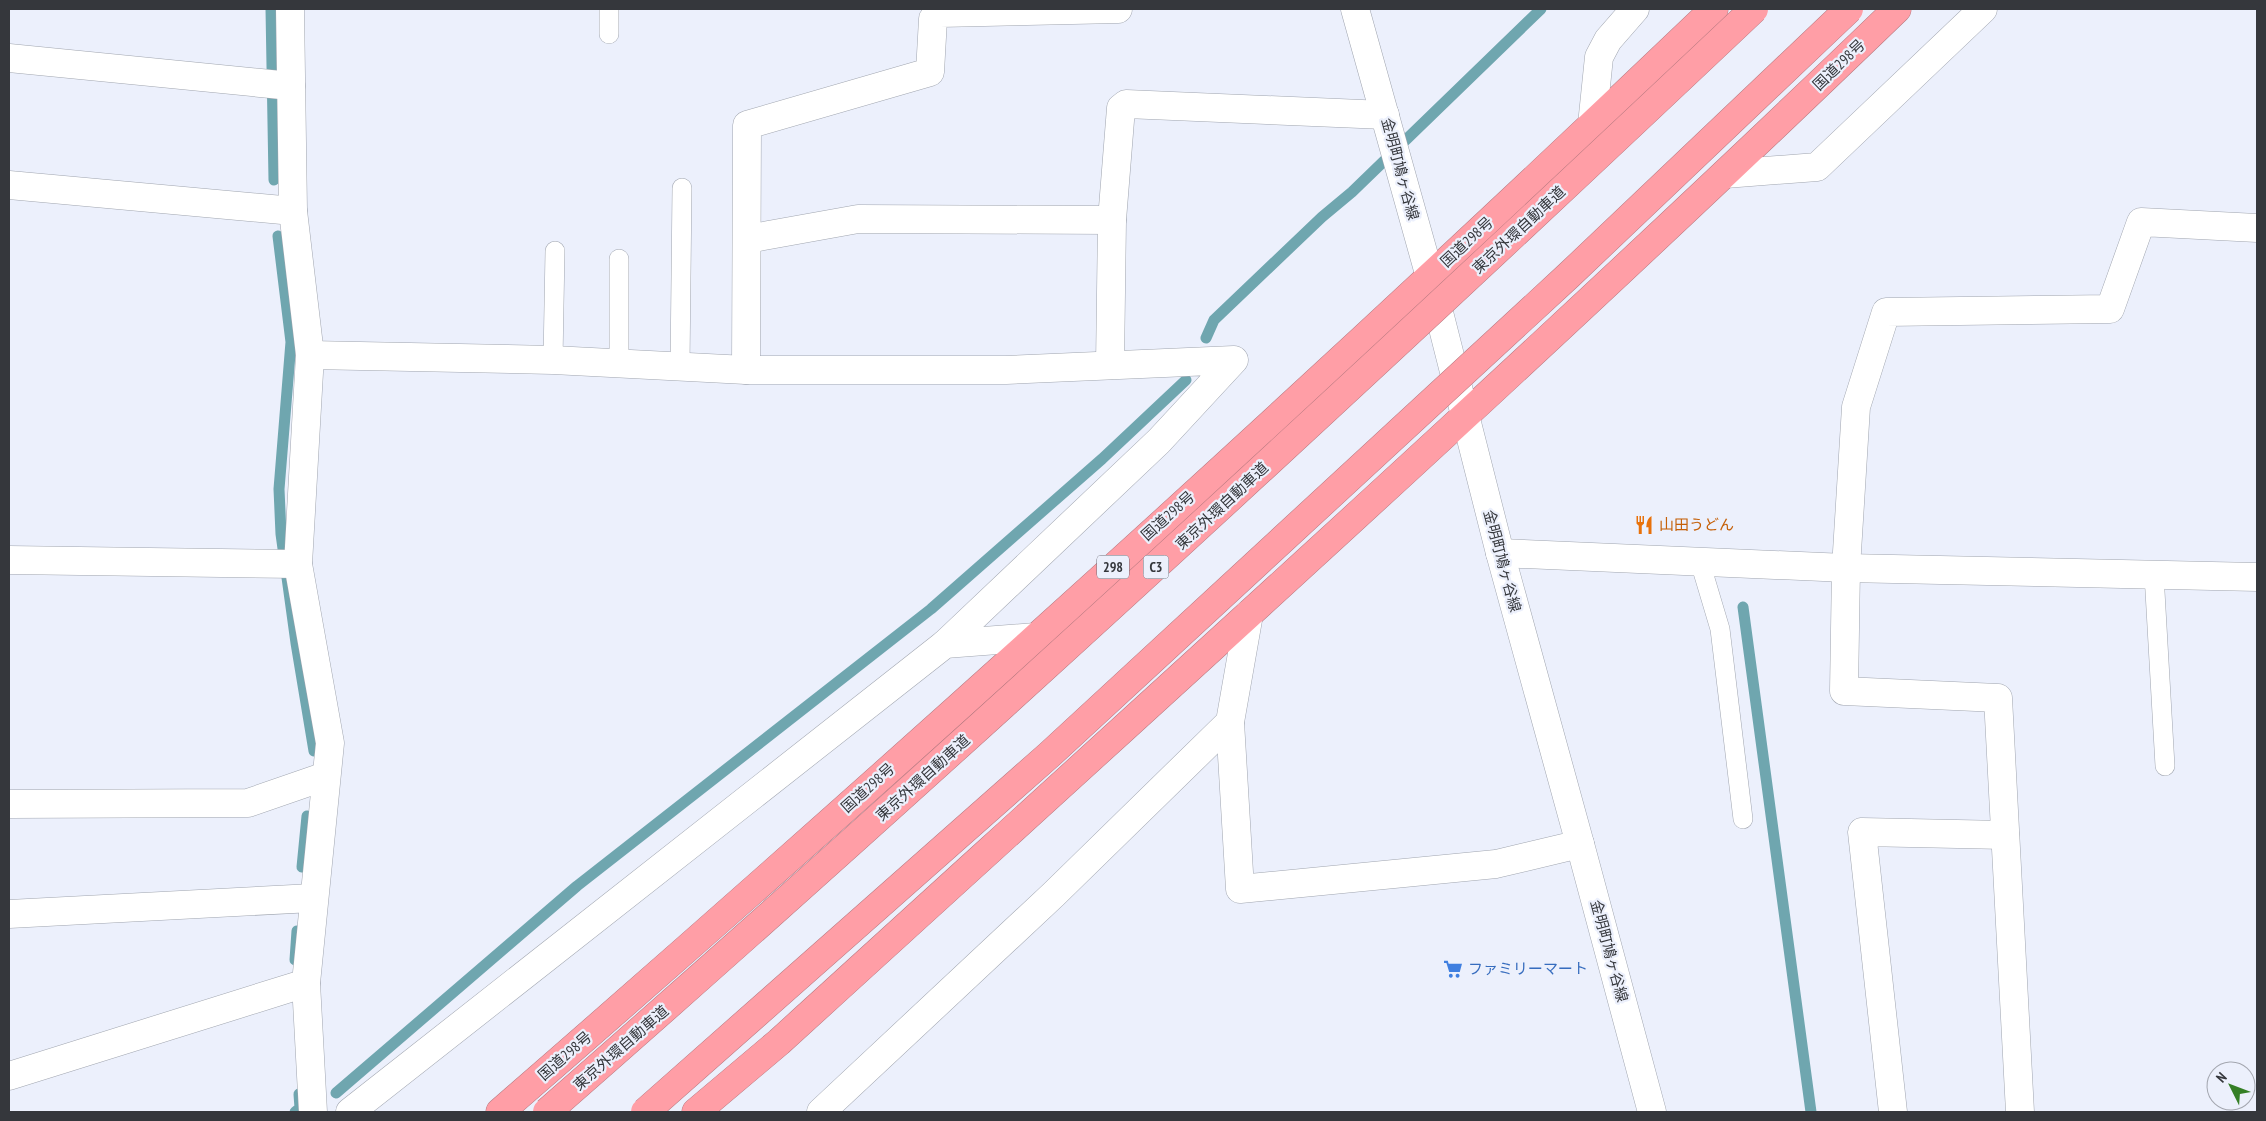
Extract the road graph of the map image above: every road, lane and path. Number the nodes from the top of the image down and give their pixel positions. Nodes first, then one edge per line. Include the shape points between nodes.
1 (290, 9) edge
2 (609, 9) edge
3 (1118, 9) edge
4 (1355, 9) edge
5 (1635, 9) edge
6 (1714, 9) edge
7 (1754, 9) edge
8 (1849, 9) edge
9 (1897, 9) edge
10 (1983, 9) edge
11 (609, 34) dead end
12 (9, 58) edge
13 (291, 86) junction
14 (1385, 114) junction
15 (1592, 125) junction
16 (1725, 174) junction
17 (9, 184) edge
18 (682, 188) dead end
19 (294, 211) junction
20 (1112, 220) junction
21 (2257, 228) edge
22 (746, 239) junction
23 (555, 252) dead end
24 (619, 259) dead end
25 (1430, 277) junction
26 (310, 355) junction
27 (553, 360) junction
28 (619, 363) junction
29 (1110, 365) junction
30 (680, 366) junction
31 (746, 370) junction
32 (1465, 417) junction
33 (1500, 553) junction
34 (9, 560) edge
35 (1700, 562) junction
36 (298, 564) junction
37 (1846, 568) junction
38 (2154, 574) junction
39 (2257, 577) edge
40 (1250, 614) junction
41 (1036, 637) junction
42 (945, 644) junction
43 (1230, 722) junction
44 (2164, 766) dead end
45 (326, 776) junction
46 (9, 804) edge
47 (1743, 819) dead end
48 (2005, 836) junction
49 (1580, 844) junction
50 (313, 898) junction
51 (9, 914) edge
52 (666, 968) junction
53 (306, 983) junction
54 (779, 1042) junction
55 (9, 1076) edge
56 (313, 1112) edge
57 (350, 1112) edge
58 (489, 1112) edge
59 (500, 1112) edge
60 (547, 1112) edge
61 (645, 1112) edge
62 (696, 1112) edge
63 (702, 1112) edge
64 (821, 1112) edge
65 (1652, 1112) edge
66 (1893, 1112) edge
67 (2020, 1112) edge

1 - 13 street
2 - 11 lane
3 - 22 street via 940,13 933,19 930,72 747,125
4 - 14 street, 金明町鳩ヶ谷線
5 - 15 street via 1608,40 1599,57
6 - 15 highway, 国道298号 / 298
7 - 60 highway, 東京外環自動車道 / C3, bridge via 1137,585 700,979
8 - 61 highway, bridge via 1568,276 1056,749
9 - 16 highway, 国道298号
10 - 16 street via 1817,167
12 - 13 street
13 - 19 street
14 - 20 street via 1126,104 1121,108
14 - 25 street, 金明町鳩ヶ谷線
15 - 25 highway, 国道298号 / 298
16 - 32 highway, 国道298号
17 - 19 street
18 - 30 lane
19 - 26 street
20 - 22 street via 858,219
20 - 29 street
21 - 37 street via 2141,222 2110,308 1886,312 1856,408
22 - 31 street
23 - 27 lane
24 - 28 lane
25 - 32 street, 金明町鳩ヶ谷線
25 - 41 highway, 国道298号 / 298
26 - 27 street
26 - 36 street
27 - 28 street
28 - 30 street
29 - 31 street via 1006,370
29 - 42 street via 1234,360 1152,448
30 - 31 street
32 - 33 street, 金明町鳩ヶ谷線
32 - 40 highway, 国道298号
33 - 35 street
33 - 49 street, 金明町鳩ヶ谷線
34 - 36 street
35 - 37 street
35 - 47 lane via 1720,630
36 - 45 street via 330,743
37 - 38 street
37 - 48 street via 1844,691 1998,698
38 - 39 street
38 - 44 lane
40 - 43 street
40 - 54 highway, 国道298号
41 - 42 street
41 - 52 highway, 国道298号 / 298
42 - 57 street
43 - 49 street via 1240,888 1496,864
43 - 64 street via 1054,894
45 - 46 street via 248,803
45 - 50 street
48 - 66 street via 1862,832
48 - 67 street
49 - 65 street, 金明町鳩ヶ谷線
50 - 51 street
50 - 53 street
52 - 58 highway
52 - 59 highway, 国道298号 / 298
53 - 55 street
53 - 56 street
54 - 62 highway, 国道298号
54 - 63 highway

